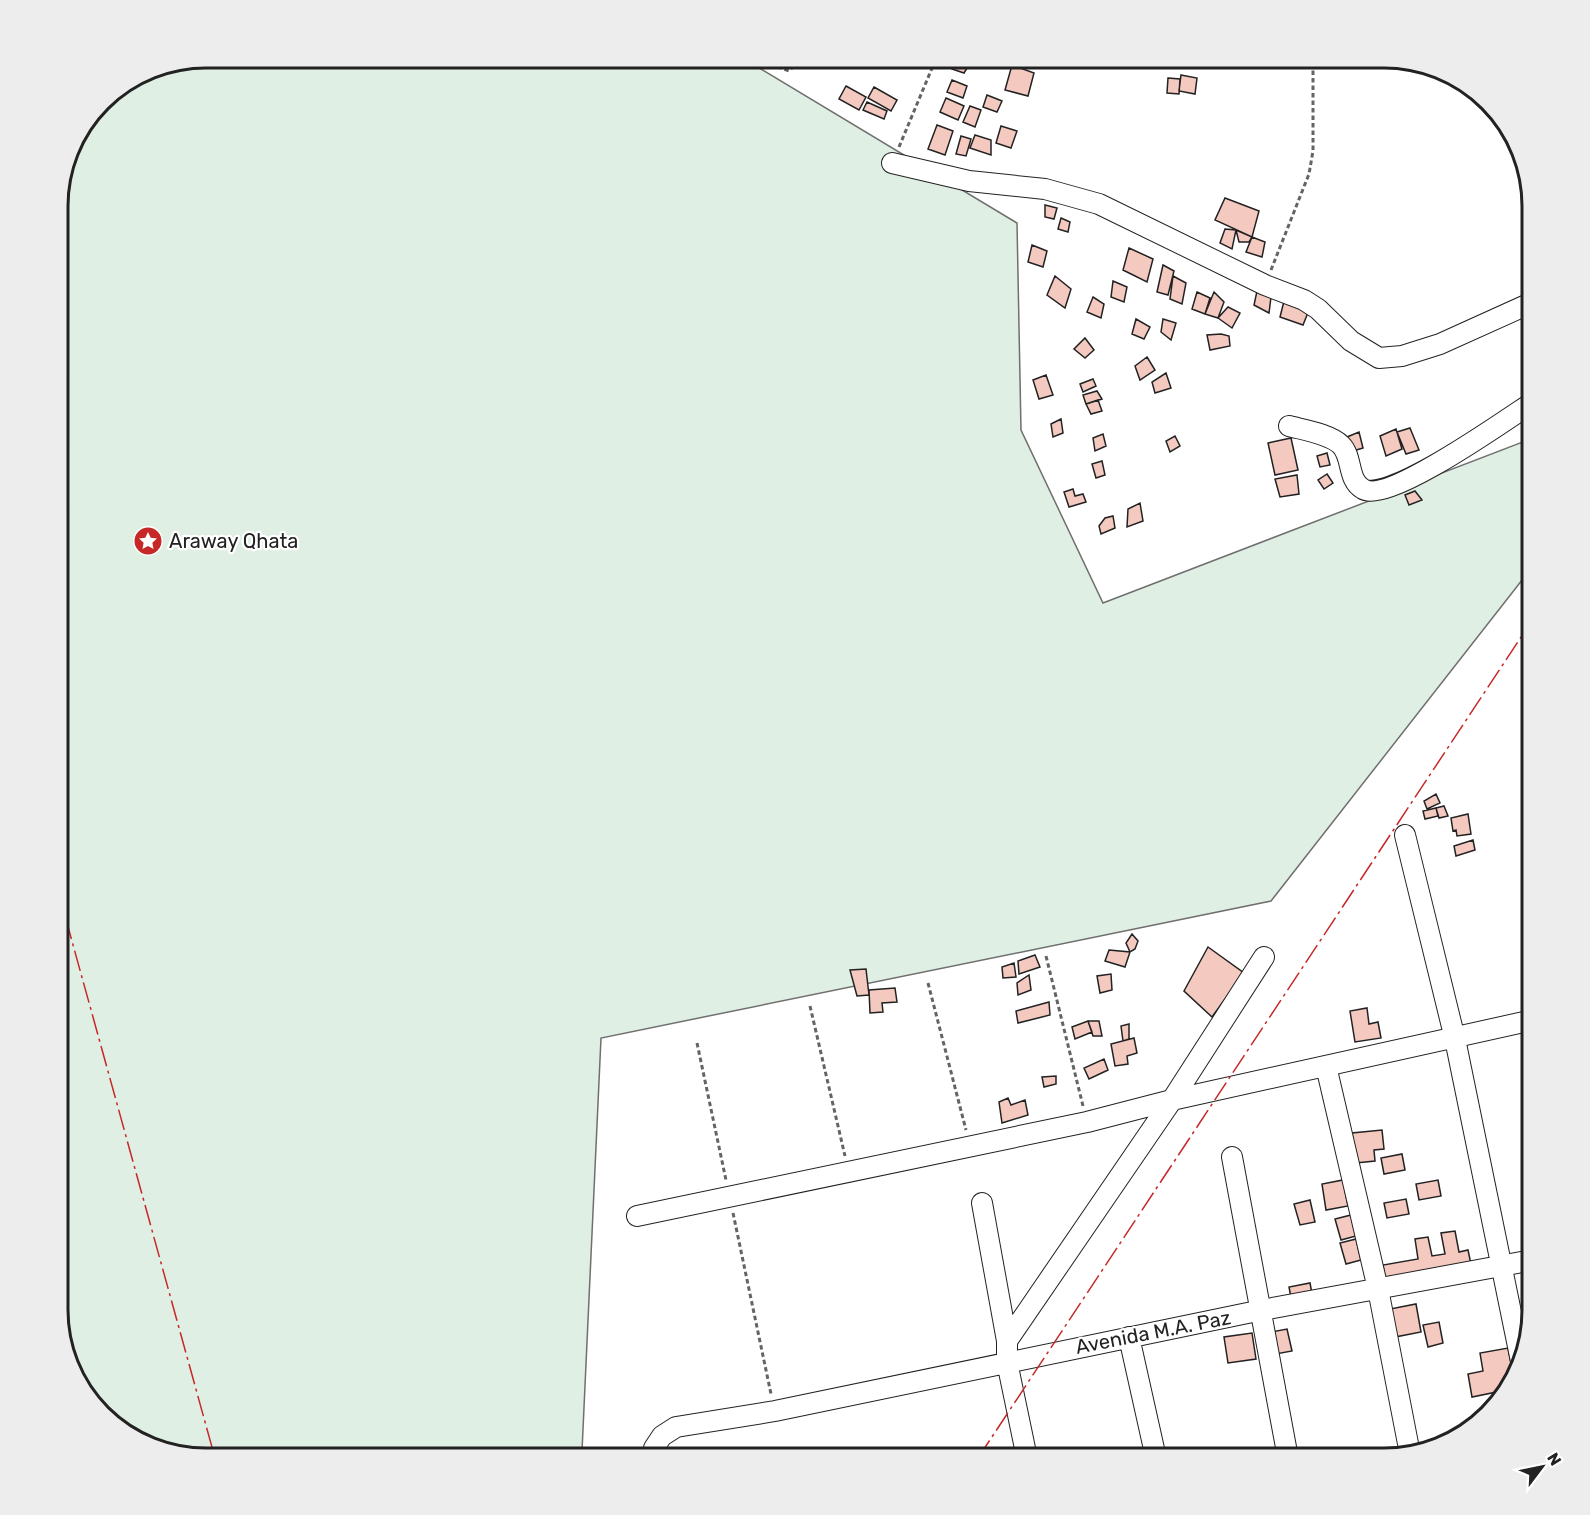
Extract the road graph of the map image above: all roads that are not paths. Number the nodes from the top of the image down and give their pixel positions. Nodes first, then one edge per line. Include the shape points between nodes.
1 (892, 163) road end
2 (1522, 307) edge
3 (1522, 409) edge
4 (1289, 426) dead end
5 (1405, 835) dead end
6 (1264, 957) dead end
7 (1522, 1023) edge
8 (1455, 1039) junction
9 (1326, 1066) junction
10 (1172, 1100) junction
11 (1232, 1157) dead end
12 (982, 1203) dead end
13 (637, 1216) dead end
14 (1522, 1262) edge
15 (1503, 1266) junction
16 (1378, 1289) junction
17 (1262, 1310) junction
18 (1129, 1337) junction
19 (1007, 1341) junction
20 (1518, 1345) edge
21 (1007, 1362) junction
22 (1408, 1445) edge
23 (654, 1448) edge
24 (1025, 1448) edge
25 (1154, 1448) edge
26 (1286, 1448) edge

1 - 2 street via 969,181 1045,189 1099,204 1318,309 1352,341 1379,358 1402,356 1440,344
3 - 4 street via 1419,476 1377,491 1367,491 1355,482 1347,453 1340,444
5 - 8 street
6 - 10 street
7 - 8 street
8 - 9 street
8 - 15 street
9 - 10 street
9 - 16 street
10 - 13 street via 1087,1122
10 - 19 street
11 - 17 street
12 - 19 street
14 - 15 street, Avenida M.A. Paz
15 - 16 street, Avenida M.A. Paz
15 - 20 street
16 - 17 street, Avenida M.A. Paz
16 - 22 street
17 - 18 street, Avenida M.A. Paz
17 - 26 street
18 - 21 street, Avenida M.A. Paz
18 - 25 street
19 - 21 street
21 - 23 street, Avenida M.A. Paz via 775,1411 676,1427 662,1436
21 - 24 street

